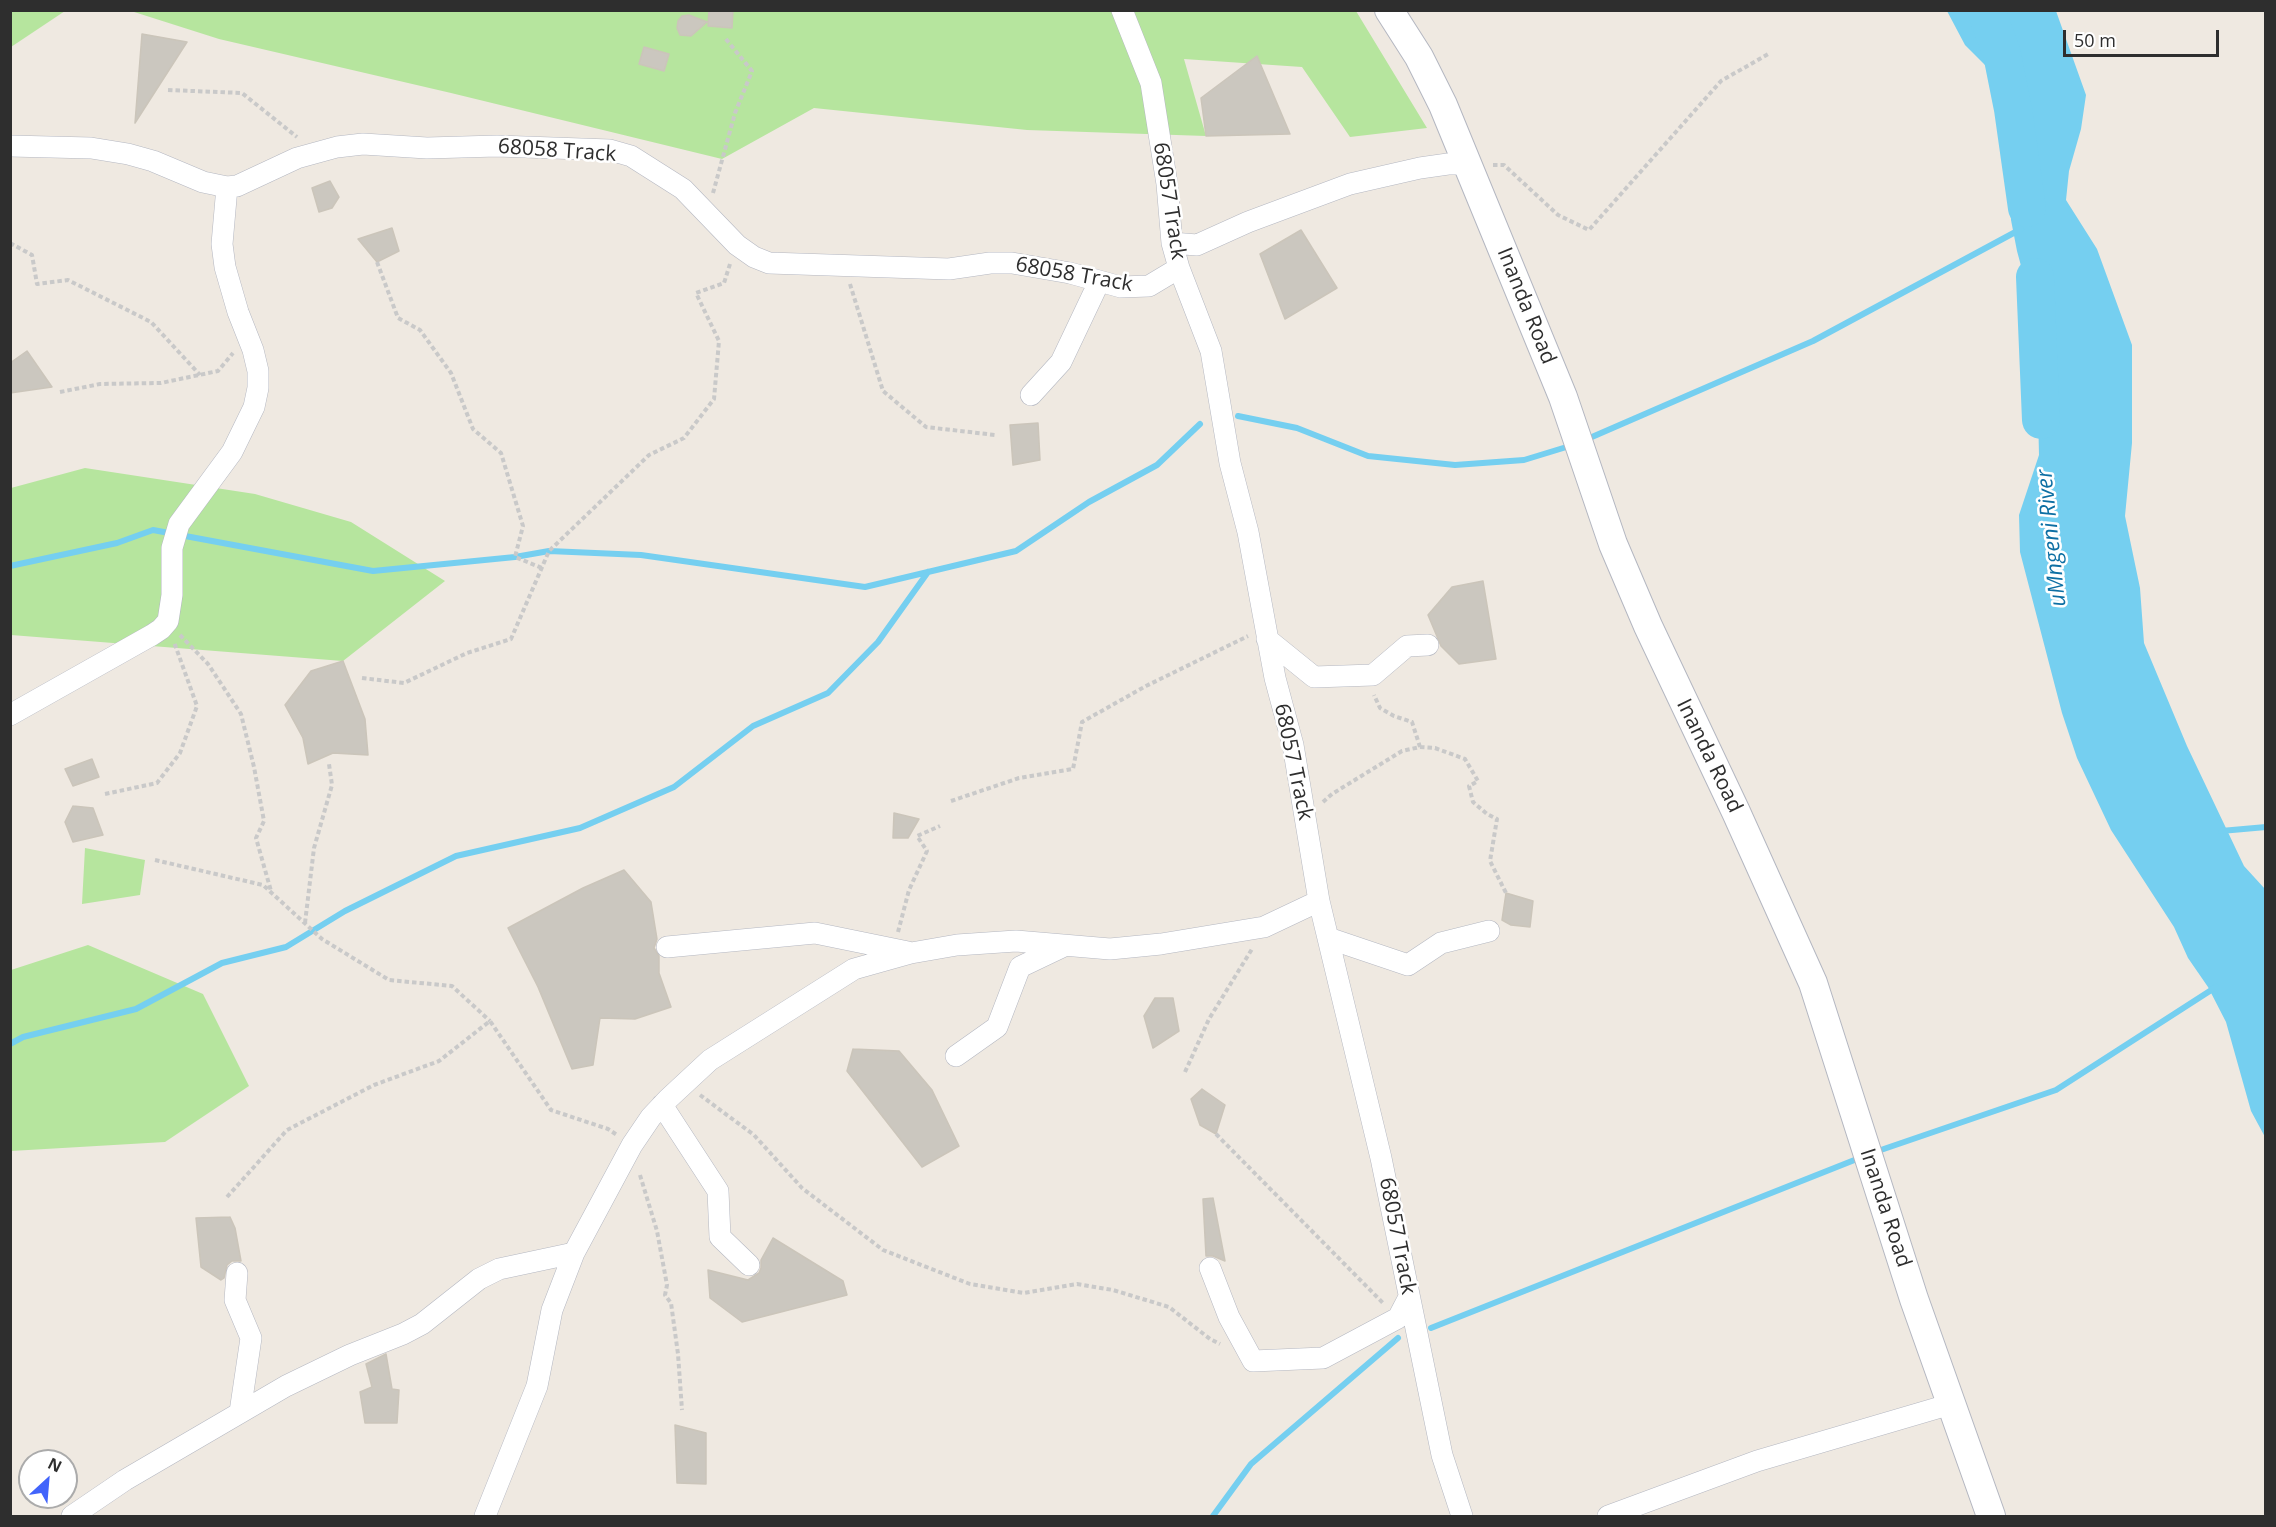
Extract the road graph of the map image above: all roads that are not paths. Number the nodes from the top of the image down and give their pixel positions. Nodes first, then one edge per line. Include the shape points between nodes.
1 (1122, 10) edge
2 (1389, 10) edge
3 (10, 146) edge
4 (1468, 164) junction
5 (227, 187) junction
6 (1172, 243) junction
7 (1179, 268) junction
8 (1099, 282) junction
9 (1031, 395) dead end
10 (1266, 634) junction
11 (1428, 645) dead end
12 (10, 715) edge
13 (1319, 901) junction
14 (1489, 931) dead end
15 (1328, 938) junction
16 (1064, 946) junction
17 (667, 947) dead end
18 (902, 951) junction
19 (956, 1056) dead end
20 (662, 1105) junction
21 (574, 1253) junction
22 (749, 1264) dead end
23 (1210, 1268) dead end
24 (237, 1273) dead end
25 (1409, 1297) junction
26 (1951, 1404) junction
27 (240, 1412) junction
28 (72, 1516) edge
29 (485, 1516) edge
30 (1462, 1516) edge
31 (1608, 1516) edge
32 (1990, 1516) edge

1 - 6 street, 68057 Track via 1151,83
2 - 4 street, Inanda Road via 1419,57
3 - 5 street via 91,148 128,154
4 - 6 street via 1420,168 1350,184 1197,245
4 - 26 street, Inanda Road via 1563,397 1617,554 1813,983
5 - 8 street, 68058 Track via 297,158 363,144 610,150 631,156 665,176 683,189 737,245 769,263 949,269 1012,262
5 - 12 street via 222,244 225,267 258,371 258,388 254,407 232,452 179,524 172,548 168,621 153,635
6 - 7 street, 68057 Track
7 - 8 street, 68058 Track via 1149,286 1120,287
7 - 10 street, 68057 Track via 1211,351
8 - 9 street via 1061,363
10 - 11 street via 1314,677 1373,675 1407,646
10 - 13 street, 68057 Track via 1293,745
13 - 15 street, 68057 Track
13 - 16 street via 1264,927 1236,933 1110,949
14 - 15 street via 1441,943 1408,965
15 - 25 street, 68057 Track via 1381,1158
16 - 18 street via 1016,940
16 - 19 street via 1020,967 998,1027
17 - 18 street via 815,933
18 - 20 street via 854,969 710,1060
20 - 21 street via 632,1144
20 - 22 street via 718,1191 720,1237
21 - 27 street via 500,1269 479,1279 422,1324 316,1370
21 - 29 street via 552,1310 537,1386
23 - 25 street via 1229,1317 1253,1361 1323,1358 1398,1318
24 - 27 street via 235,1300 251,1338
25 - 30 street, 68057 Track via 1442,1455
26 - 31 street via 1767,1458
26 - 32 street, Inanda Road
27 - 28 street

